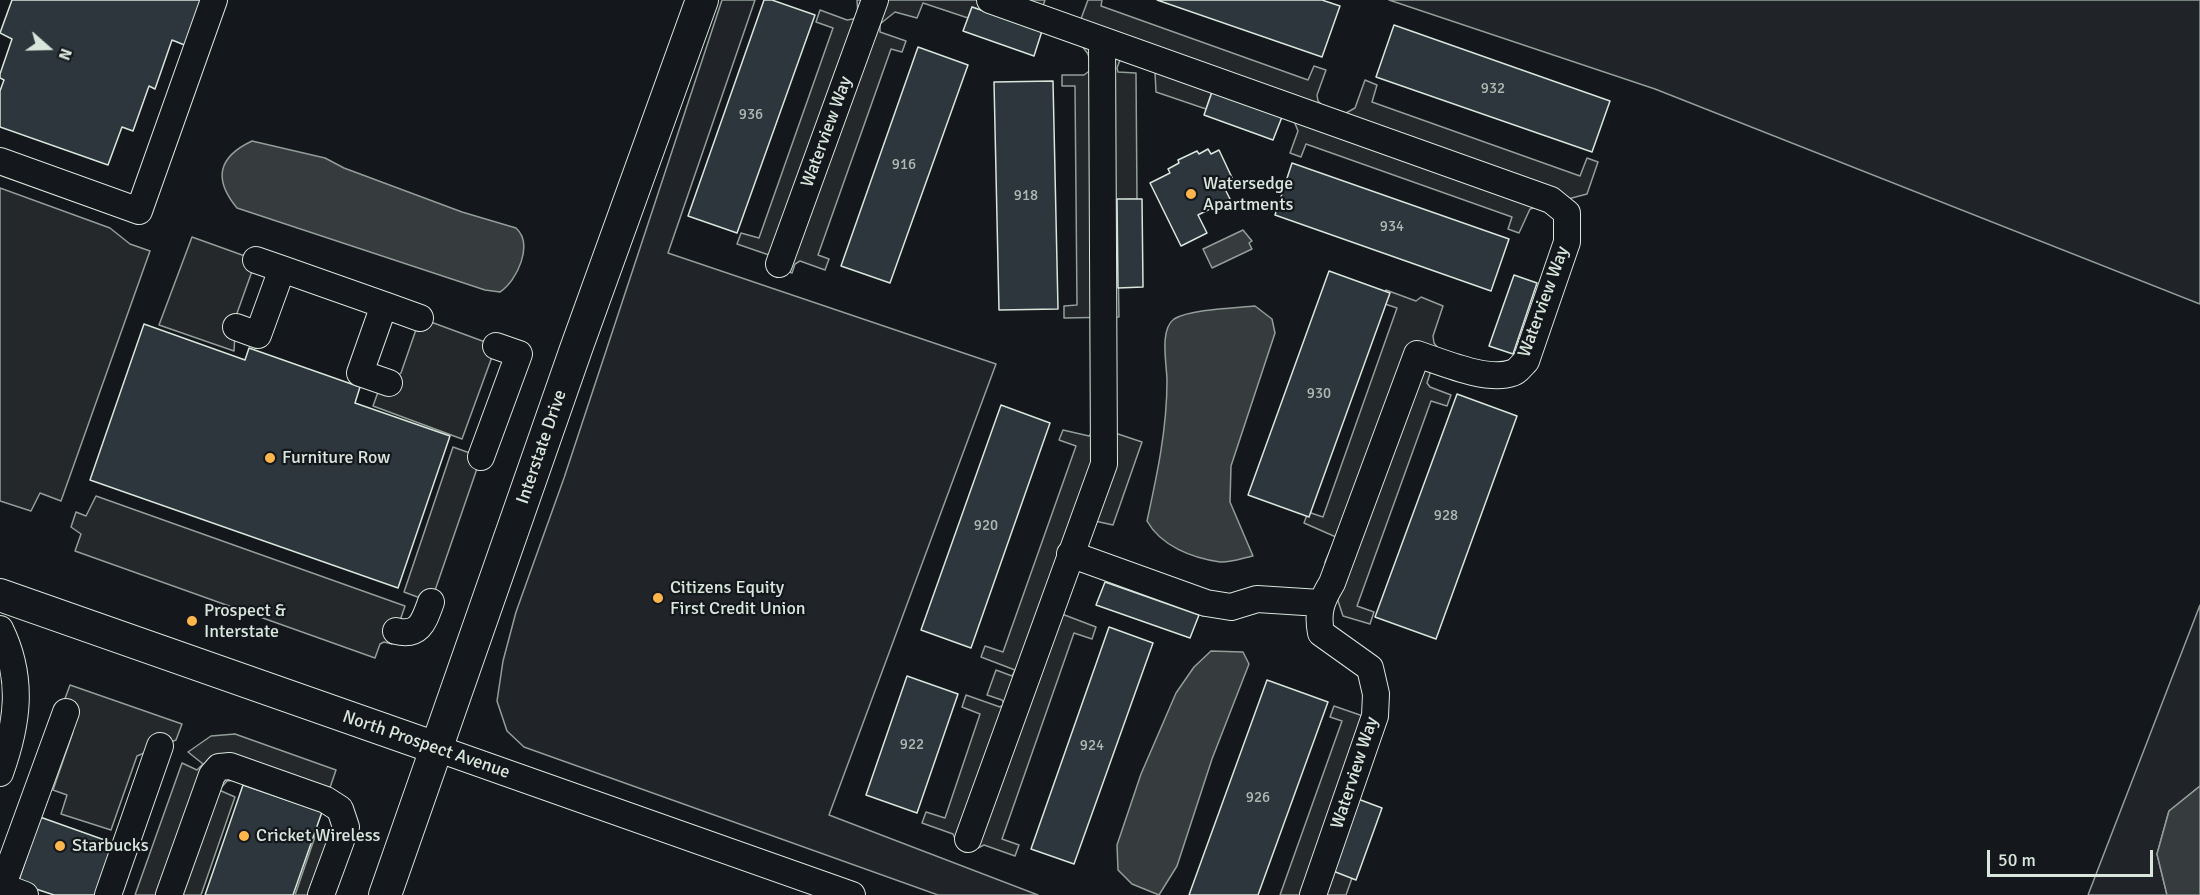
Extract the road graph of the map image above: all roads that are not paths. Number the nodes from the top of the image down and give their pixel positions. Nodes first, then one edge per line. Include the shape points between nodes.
1 (214, 0) edge
2 (702, 0) edge
3 (875, 0) edge
4 (990, 0) edge
5 (1101, 40) junction
6 (0, 161) edge
7 (256, 260) dead end
8 (779, 264) dead end
9 (282, 269) junction
10 (384, 306) junction
11 (420, 318) dead end
12 (236, 327) dead end
13 (496, 346) dead end
14 (388, 383) dead end
15 (481, 457) dead end
16 (1070, 554) junction
17 (0, 595) edge
18 (431, 602) dead end
19 (1320, 603) junction
20 (0, 629) edge
21 (396, 631) dead end
22 (66, 712) dead end
23 (160, 746) dead end
24 (436, 748) junction
25 (0, 772) edge
26 (968, 839) dead end
27 (25, 895) edge
28 (108, 895) edge
29 (170, 895) edge
30 (321, 895) edge
31 (385, 895) edge
32 (852, 895) edge
33 (1313, 895) edge

1 - 6 street via 139,211
2 - 24 main road, Interstate Drive
3 - 8 street, Waterview Way
4 - 5 street, Waterview Way
5 - 16 street via 1106,447 1104,464
5 - 19 street, Waterview Way via 1551,200 1567,213 1567,243 1526,361 1514,373 1480,373 1417,354 1332,583
7 - 9 street
9 - 10 street
9 - 12 street via 258,335
10 - 11 street
10 - 14 street via 360,373
13 - 15 street via 519,354
16 - 19 street via 1206,603 1230,607 1257,599
16 - 26 street
17 - 24 main road, North Prospect Avenue
18 - 21 street via 415,630 406,634
19 - 33 street, Waterview Way via 1321,633 1370,668 1376,716
20 - 25 street via 12,655 16,683 14,726
22 - 27 street via 5,879 9,890
23 - 28 street
24 - 31 main road, Interstate Drive
24 - 32 street, North Prospect Avenue
29 - 30 street via 212,775 219,768 230,766 326,800 340,809 346,827

